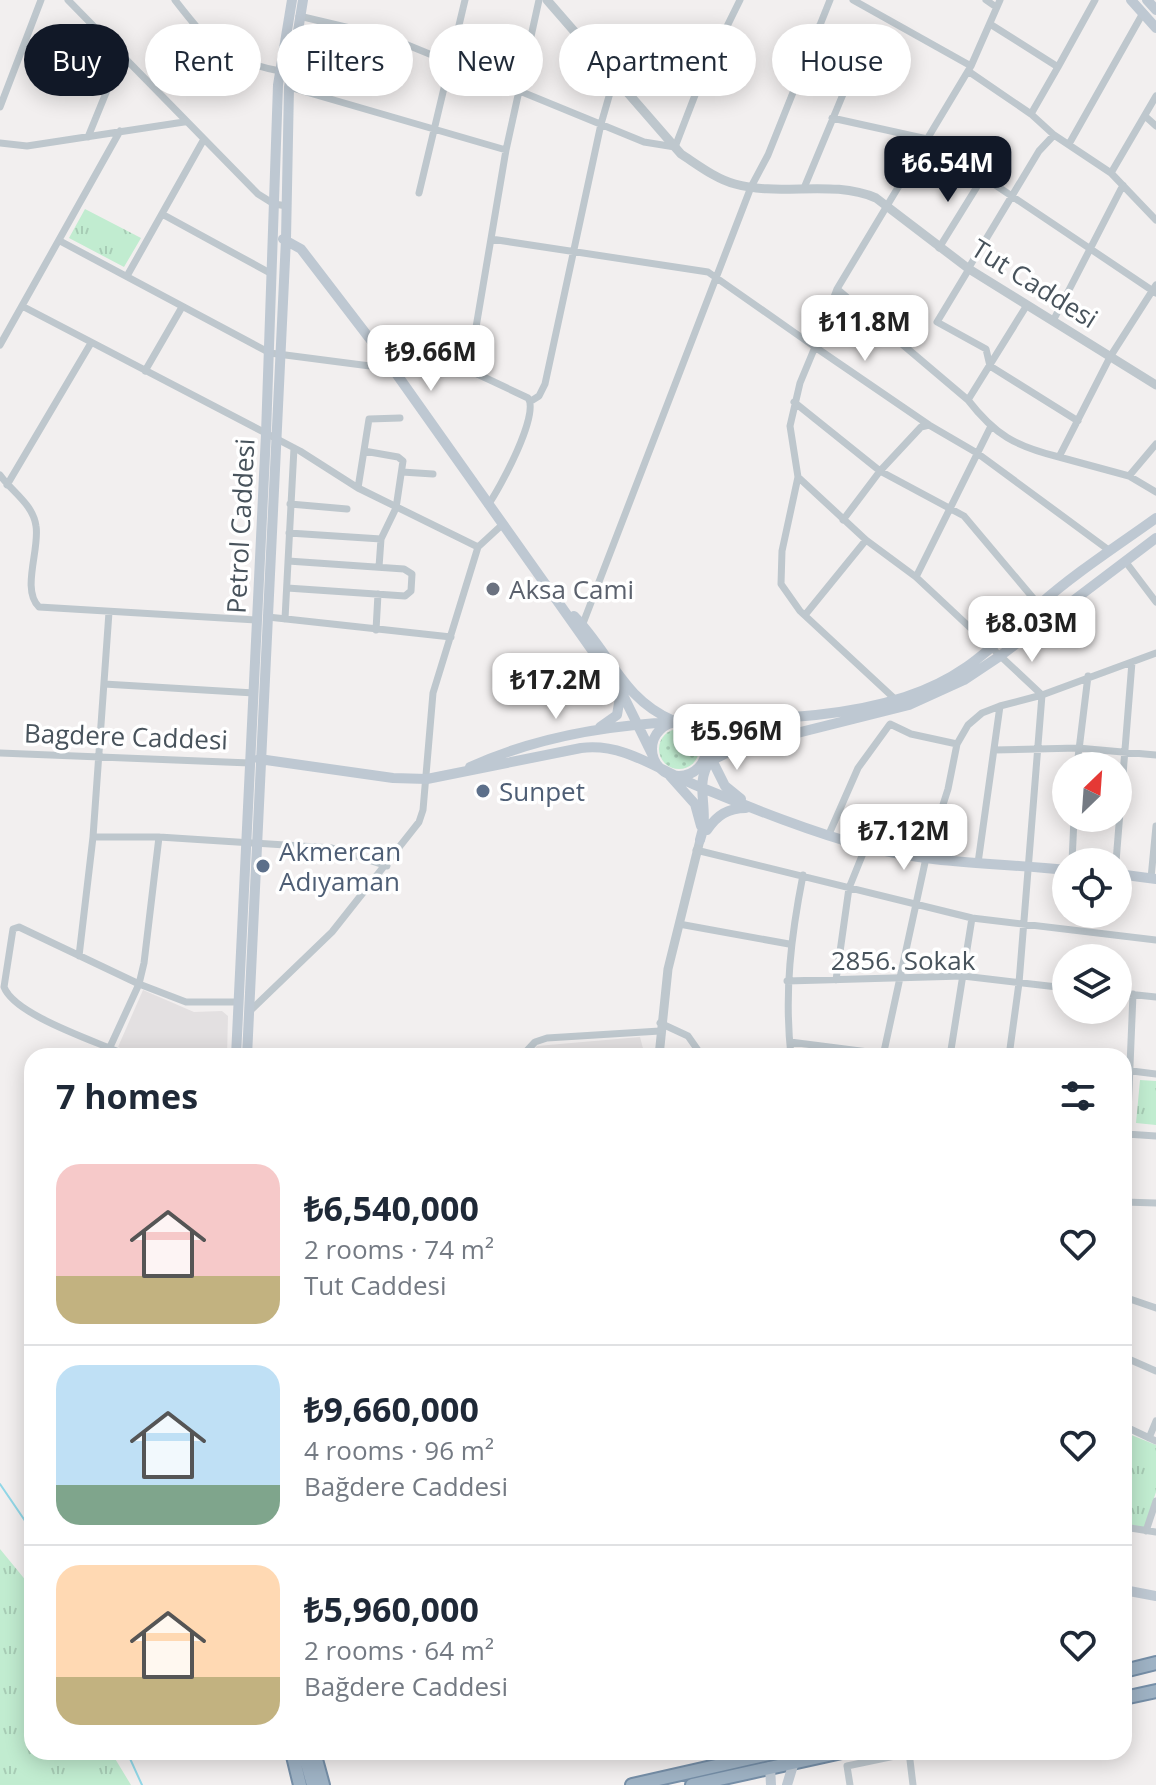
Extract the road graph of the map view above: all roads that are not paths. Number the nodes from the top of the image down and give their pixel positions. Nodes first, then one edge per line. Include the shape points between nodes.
1 (41, 0) edge
2 (68, 0) edge
3 (175, 0) edge
4 (303, 0) edge
5 (465, 0) edge
6 (539, 0) edge
7 (547, 0) edge
8 (562, 0) edge
9 (740, 0) edge
10 (830, 0) edge
11 (853, 0) edge
12 (986, 0) edge
13 (1095, 0) edge
14 (1131, 0) edge
15 (1147, 0) edge
16 (290, 1) edge
17 (998, 4) edge
18 (557, 10) junction
19 (1156, 10) edge
20 (1143, 13) junction
21 (299, 16) junction
22 (91, 24) edge
23 (287, 24) edge
24 (298, 24) edge
25 (459, 24) edge
26 (534, 24) edge
27 (569, 24) edge
28 (819, 24) edge
29 (990, 24) junction
30 (1156, 28) edge
31 (429, 55) edge
32 (129, 64) edge
33 (1058, 67) junction
34 (969, 69) junction
35 (277, 70) edge
36 (105, 96) edge
37 (279, 96) edge
38 (289, 96) edge
39 (319, 96) edge
40 (441, 96) edge
41 (520, 96) edge
42 (533, 96) edge
43 (609, 96) edge
44 (629, 96) edge
45 (791, 96) edge
46 (842, 96) edge
47 (1156, 96) edge
48 (0, 107) edge
49 (1031, 114) junction
50 (1145, 116) junction
51 (832, 118) junction
52 (184, 122) junction
53 (601, 124) junction
54 (1156, 126) edge
55 (434, 130) junction
56 (120, 131) junction
57 (1054, 135) junction
58 (88, 137) junction
59 (204, 139) junction
60 (927, 139) junction
61 (0, 143) edge
62 (1069, 144) junction
63 (675, 147) junction
64 (506, 150) junction
65 (1111, 173) junction
66 (983, 177) junction
67 (1123, 185) junction
68 (751, 187) junction
69 (804, 188) junction
70 (419, 193) dead end
71 (1013, 197) junction
72 (274, 204) junction
73 (888, 205) junction
74 (287, 206) junction
75 (162, 214) junction
76 (1156, 220) edge
77 (273, 238) junction
78 (286, 239) junction
79 (491, 239) junction
80 (60, 241) junction
81 (939, 248) junction
82 (1089, 248) junction
83 (576, 252) junction
84 (968, 269) junction
85 (270, 273) junction
86 (127, 276) junction
87 (717, 276) junction
88 (837, 289) junction
89 (1155, 290) edge
90 (1027, 305) junction
91 (22, 306) junction
92 (182, 307) junction
93 (1053, 321) junction
94 (91, 343) junction
95 (0, 345) edge
96 (815, 347) junction
97 (274, 354) junction
98 (1110, 357) junction
99 (990, 366) junction
100 (393, 369) junction
101 (145, 371) junction
102 (473, 372) junction
103 (1156, 372) edge
104 (1153, 384) edge
105 (968, 400) junction
106 (531, 401) junction
107 (794, 402) junction
108 (400, 418) dead end
109 (1078, 421) junction
110 (929, 425) junction
111 (990, 428) junction
112 (271, 437) junction
113 (1156, 444) edge
114 (294, 448) junction
115 (364, 451) junction
116 (977, 453) junction
117 (1059, 457) junction
118 (880, 471) junction
119 (402, 472) junction
120 (433, 474) dead end
121 (0, 475) edge
122 (1129, 476) junction
123 (798, 477) junction
124 (7, 485) junction
125 (358, 488) junction
126 (1156, 492) edge
127 (290, 504) junction
128 (488, 505) junction
129 (396, 508) junction
130 (347, 509) dead end
131 (949, 509) junction
132 (1156, 518) edge
133 (843, 520) junction
134 (503, 524) junction
135 (289, 533) junction
136 (1156, 538) edge
137 (381, 539) junction
138 (866, 540) junction
139 (478, 547) junction
140 (1110, 551) junction
141 (288, 561) junction
142 (1125, 561) junction
143 (379, 567) junction
144 (916, 577) junction
145 (287, 588) junction
146 (378, 594) junction
147 (1156, 602) edge
148 (1039, 605) junction
149 (109, 612) junction
150 (805, 615) junction
151 (262, 618) junction
152 (285, 619) junction
153 (580, 628) junction
154 (376, 630) junction
155 (451, 637) junction
156 (997, 653) junction
157 (1156, 653) edge
158 (1132, 662) junction
159 (1088, 676) junction
160 (104, 684) junction
161 (621, 691) junction
162 (254, 693) junction
163 (1042, 695) junction
164 (896, 700) junction
165 (1000, 706) junction
166 (885, 713) junction
167 (676, 722) junction
168 (890, 724) junction
169 (639, 725) junction
170 (591, 731) junction
171 (957, 744) junction
172 (706, 746) junction
173 (737, 748) junction
174 (1039, 748) junction
175 (1078, 748) junction
176 (994, 750) junction
177 (1078, 752) edge
178 (1127, 752) joint
179 (0, 753) edge
180 (1132, 753) edge
181 (1156, 755) edge
182 (653, 756) junction
183 (98, 757) junction
184 (711, 759) junction
185 (255, 761) junction
186 (700, 766) junction
187 (666, 772) junction
188 (450, 776) junction
189 (427, 779) junction
190 (722, 781) junction
191 (702, 788) junction
192 (756, 808) junction
193 (1156, 826) edge
194 (829, 834) junction
195 (93, 837) junction
196 (159, 837) junction
197 (251, 842) junction
198 (698, 845) junction
199 (866, 846) junction
200 (926, 858) junction
201 (978, 863) junction
202 (387, 866) junction
203 (1027, 866) junction
204 (1052, 869) edge
205 (803, 875) junction
206 (1132, 876) edge
207 (1153, 878) edge
208 (849, 888) junction
209 (917, 906) junction
210 (972, 918) junction
211 (679, 924) junction
212 (1024, 926) junction
213 (1156, 940) edge
214 (789, 944) junction
215 (79, 956) junction
216 (902, 975) junction
217 (963, 976) junction
218 (836, 980) junction
219 (787, 981) junction
220 (1019, 983) junction
221 (139, 984) junction
222 (1052, 987) edge
223 (1133, 994) joint
224 (1156, 997) edge
225 (239, 1002) junction
226 (248, 1013) junction
227 (660, 1027) junction
228 (790, 1042) junction
229 (110, 1047) joint
230 (236, 1048) edge
231 (247, 1048) edge
232 (529, 1048) edge
233 (659, 1048) edge
234 (696, 1048) edge
235 (790, 1048) edge
236 (833, 1048) edge
237 (885, 1048) edge
238 (951, 1048) edge
239 (1010, 1048) edge
240 (1129, 1048) edge
241 (1132, 1071) edge
242 (1156, 1074) edge
243 (1132, 1134) edge
244 (1156, 1136) edge
245 (1132, 1202) edge
246 (1156, 1203) edge
247 (1132, 1300) edge
248 (1156, 1308) edge
249 (1132, 1360) edge
250 (1156, 1371) edge
251 (1156, 1421) edge
252 (1132, 1430) edge
253 (1153, 1439) edge
254 (1156, 1501) edge
255 (1132, 1528) edge
256 (1146, 1531) junction
257 (1156, 1532) edge
258 (1132, 1592) edge
259 (1156, 1596) edge
260 (1156, 1663) edge
261 (1132, 1669) edge
262 (1156, 1691) edge
263 (1132, 1696) edge
264 (296, 1760) edge
265 (306, 1760) edge
266 (316, 1760) edge
267 (743, 1760) edge
268 (804, 1760) edge
269 (874, 1760) edge
270 (910, 1760) edge
271 (794, 1762) junction
272 (770, 1767) junction
273 (303, 1785) edge
274 (313, 1785) edge
275 (323, 1785) edge
276 (632, 1785) edge
277 (692, 1785) edge
278 (771, 1785) edge
279 (787, 1785) edge
280 (850, 1785) edge
281 (913, 1785) edge

1 - 48 street
2 - 22 street
3 - 35 street via 223,53
4 - 21 main road
5 - 25 street
6 - 26 street
7 - 18 street, Tut Caddesi
8 - 18 street
9 - 63 street
10 - 28 street
11 - 34 street
12 - 17 street
13 - 33 street
14 - 20 main road
15 - 19 main road
16 - 23 main road, Petrol Caddesi
17 - 29 street
18 - 27 street, Tut Caddesi
20 - 30 main road
20 - 62 street
21 - 24 main road
21 - 31 street via 388,37
29 - 33 street
29 - 34 street
32 - 52 street
33 - 49 street
34 - 49 street
34 - 60 street
36 - 58 street
37 - 72 main road, Petrol Caddesi
38 - 74 main road
39 - 55 street
40 - 55 street
41 - 64 street
42 - 53 street
43 - 53 street
44 - 63 street, Tut Caddesi
45 - 68 street
46 - 51 street
47 - 50 street
49 - 57 street
50 - 54 street
50 - 65 street
51 - 60 street
51 - 69 street
52 - 56 street
52 - 59 street
53 - 63 street via 644,142
53 - 83 street
55 - 64 street
55 - 70 street
56 - 58 street
56 - 80 street
57 - 62 street
57 - 71 street
58 - 61 street via 27,146
59 - 72 street
59 - 75 street
60 - 66 street
60 - 73 street
62 - 65 street
63 - 68 street, Tut Caddesi via 709,172
64 - 79 street
65 - 67 street
66 - 71 street
66 - 81 street
67 - 76 street
67 - 82 street
68 - 69 street, Tut Caddesi
68 - 87 street
69 - 73 street, Tut Caddesi via 860,191
71 - 82 street
71 - 84 street
72 - 74 street
72 - 77 main road, Petrol Caddesi
73 - 81 street, Tut Caddesi
73 - 88 street
74 - 78 main road
75 - 85 street
75 - 86 street
77 - 78 main road
77 - 85 main road, Petrol Caddesi
78 - 97 main road
78 - 100 main road via 301,249
79 - 83 street
79 - 102 street
80 - 86 street
80 - 91 street
81 - 84 street, Tut Caddesi
82 - 89 street
82 - 93 street
83 - 87 street
83 - 106 street via 545,384
84 - 90 street, Tut Caddesi
84 - 99 street via 937,322 986,349
85 - 97 main road, Petrol Caddesi
86 - 92 street
87 - 96 street
87 - 153 street
88 - 96 street
88 - 105 street
89 - 98 street
90 - 93 street, Tut Caddesi
90 - 99 street
91 - 94 street
91 - 95 street
92 - 97 street
92 - 101 street
93 - 98 street, Tut Caddesi
94 - 101 street
94 - 124 street
96 - 107 street
96 - 110 street
97 - 100 street
97 - 112 main road, Petrol Caddesi
98 - 104 street, Tut Caddesi
98 - 109 street
99 - 105 street
99 - 109 street
100 - 102 street
100 - 128 main road
101 - 112 street
102 - 106 street
103 - 104 street
105 - 111 street
106 - 128 street via 516,452
107 - 118 street
107 - 123 street via 790,435
108 - 115 street via 370,418
109 - 117 street
110 - 116 street
110 - 118 street via 921,427
111 - 116 street
111 - 117 street via 1025,449
112 - 114 street
112 - 151 main road, Petrol Caddesi
113 - 122 street
114 - 125 street
114 - 127 street
115 - 119 street via 400,457
115 - 125 street
116 - 131 street
116 - 140 street
117 - 122 street
118 - 131 street
118 - 133 street
119 - 120 street
119 - 129 street
121 - 124 street
122 - 126 street
123 - 133 street
123 - 150 street via 779,569 785,592
124 - 149 street via 35,519 34,602 46,610
125 - 129 street
127 - 130 street
127 - 135 street
128 - 134 main road
129 - 137 street
129 - 139 street
131 - 144 street
131 - 148 street via 976,527
132 - 140 main road
133 - 138 street
134 - 139 street
134 - 153 main road
135 - 137 street
135 - 141 street
136 - 142 main road
137 - 143 street
138 - 144 street
138 - 150 street
139 - 155 street
140 - 148 main road
141 - 143 street
141 - 145 street
142 - 147 street
142 - 156 main road
143 - 146 street via 412,574 409,594
144 - 156 street
145 - 146 street
145 - 152 street
146 - 154 street
148 - 156 main road
149 - 151 street
149 - 160 street
150 - 164 street
151 - 152 street
151 - 162 main road, Petrol Caddesi
151 - 185 main road
152 - 154 street
153 - 161 main road
153 - 167 main road via 639,701
154 - 155 street
155 - 189 street via 430,709
156 - 163 street
156 - 164 main road
156 - 166 main road via 944,690
157 - 158 street
158 - 159 street
158 - 178 street
159 - 163 street
159 - 175 street
160 - 162 street
160 - 183 street
161 - 169 main road
161 - 170 main road via 615,718
162 - 185 main road, Petrol Caddesi
163 - 165 street
163 - 174 street
164 - 167 main road via 801,716
165 - 171 street via 968,725
165 - 176 street
166 - 168 street
166 - 173 main road
167 - 169 main road
167 - 172 main road via 696,728
167 - 182 main road via 655,736
168 - 171 street
168 - 194 street via 858,768
169 - 170 main road
169 - 182 main road
170 - 188 main road via 496,755
171 - 200 street
172 - 184 main road
172 - 186 main road
173 - 184 main road
173 - 190 main road
174 - 175 street
174 - 176 street
174 - 203 street
175 - 177 street
175 - 178 street
176 - 201 street
179 - 183 street, Bagdere Caddesi
180 - 181 street
182 - 187 main road
183 - 185 street, Bagdere Caddesi
183 - 195 street
184 - 186 main road
184 - 190 main road
184 - 191 main road
185 - 189 main road
185 - 197 main road, Petrol Caddesi
186 - 187 main road via 681,775
187 - 188 main road via 621,751 592,747
187 - 191 main road
187 - 198 main road via 696,806 701,820
188 - 189 main road
189 - 202 street via 419,822
190 - 192 main road
191 - 192 main road
191 - 198 main road via 706,819
192 - 194 main road
192 - 198 main road via 721,814
193 - 207 street
194 - 199 main road
195 - 196 street
195 - 215 street
196 - 197 street
196 - 221 street
197 - 202 street via 332,848
197 - 225 main road, Petrol Caddesi
197 - 226 main road
198 - 205 street
198 - 211 street
199 - 200 main road
199 - 208 street
200 - 201 main road
200 - 209 street
201 - 203 main road
202 - 226 street via 332,932
203 - 204 main road
203 - 212 street
205 - 208 street
205 - 214 street
206 - 207 main road
208 - 209 street
208 - 218 street
209 - 210 street
209 - 216 street
210 - 212 street
210 - 217 street
211 - 214 street
211 - 227 street
212 - 213 street
212 - 220 street
214 - 219 street
215 - 221 street
215 - 229 street via 16,927 10,935 4,987 17,1005
216 - 217 street, 2856. Sokak
216 - 218 street, 2856. Sokak
216 - 237 street
217 - 220 street, 2856. Sokak
217 - 238 street
218 - 219 street, 2856. Sokak
219 - 228 street
220 - 222 street, 2856. Sokak
220 - 239 street
221 - 225 street via 192,1003
221 - 229 street
223 - 224 street
223 - 240 street
225 - 230 main road, Petrol Caddesi
226 - 231 main road
227 - 232 street via 547,1038
227 - 233 street
227 - 234 street via 688,1036
228 - 235 street
228 - 236 street
241 - 242 street
243 - 244 street
245 - 246 street
247 - 248 street
249 - 250 street
251 - 253 street
252 - 253 street
254 - 256 street
255 - 256 street
256 - 257 street
258 - 259 main road
260 - 261 highway
262 - 263 highway
264 - 273 highway
265 - 274 highway
266 - 275 highway
267 - 276 highway
268 - 271 highway
269 - 280 street via 847,1766
270 - 281 street
271 - 272 highway
271 - 279 main road
272 - 277 highway
272 - 278 main road

